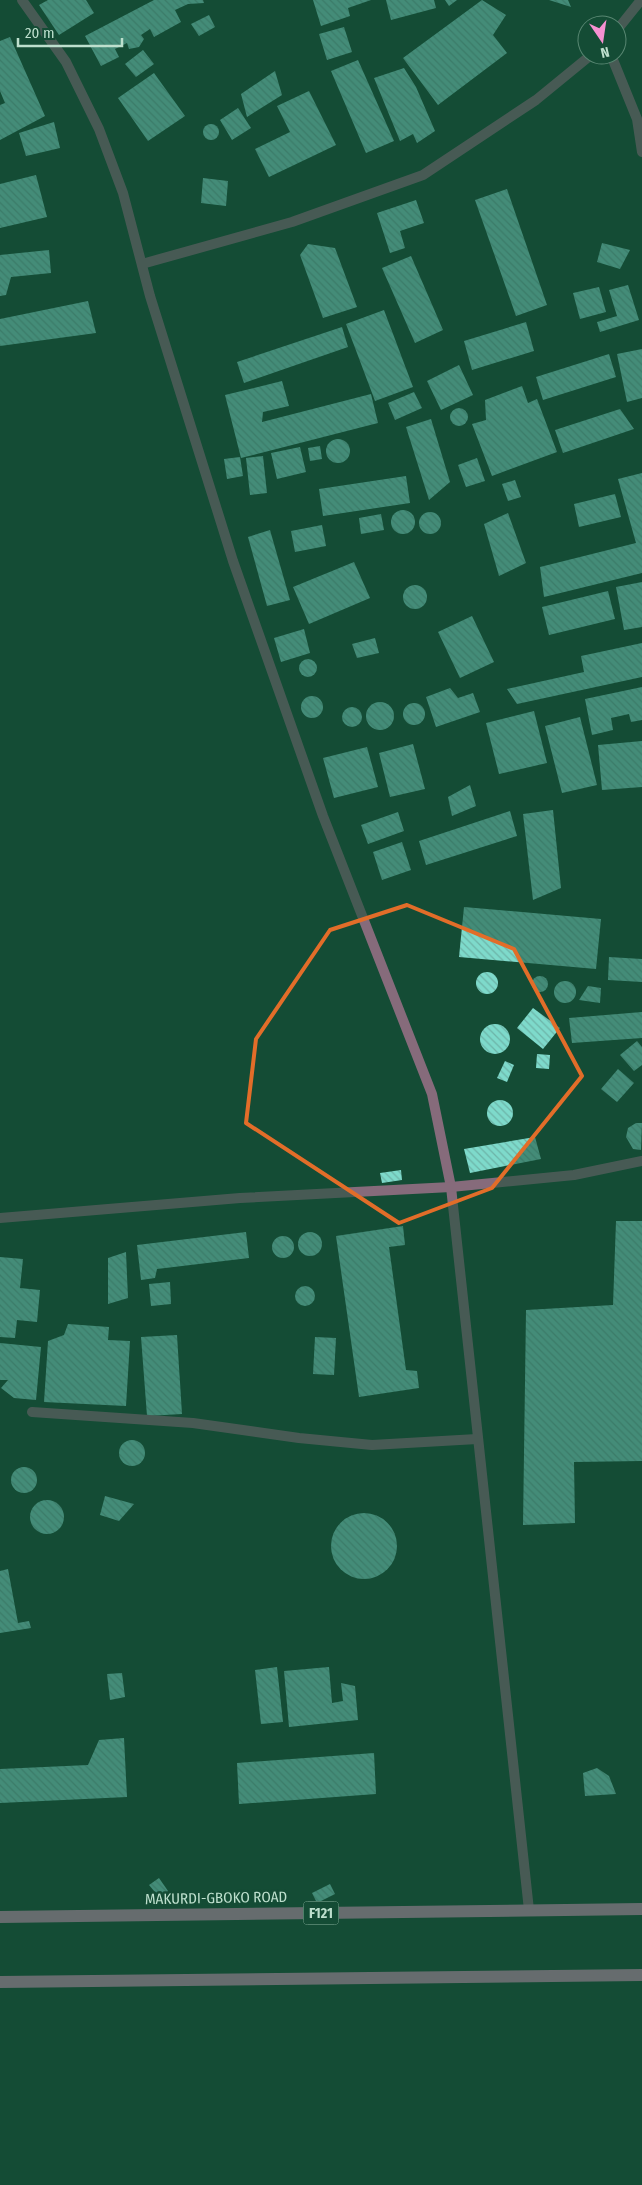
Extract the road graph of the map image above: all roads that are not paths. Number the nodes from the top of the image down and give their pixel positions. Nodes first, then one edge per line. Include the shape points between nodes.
1 (641, 0) edge
2 (25, 1) edge
3 (627, 18) edge
4 (579, 65) edge
5 (615, 65) edge
6 (642, 152) edge
7 (142, 264) junction
8 (642, 1161) edge
9 (451, 1187) junction
10 (0, 1218) edge
11 (32, 1412) dead end
12 (477, 1440) junction
13 (642, 1908) edge
14 (529, 1910) junction
15 (0, 1917) edge
16 (642, 1975) edge
17 (0, 1982) edge

1 - 3 street
2 - 7 street via 66,62 99,129 123,193
4 - 7 street via 536,100 423,175 292,222
5 - 6 street via 637,119
7 - 9 street via 233,561 323,816 432,1094
8 - 9 street via 574,1175
9 - 10 street via 240,1198
9 - 12 street
11 - 12 street via 193,1423 372,1445
12 - 14 street
13 - 14 main road, MAKURDI-GBOKO ROAD / F121
14 - 15 main road, MAKURDI-GBOKO ROAD / F121
16 - 17 main road

